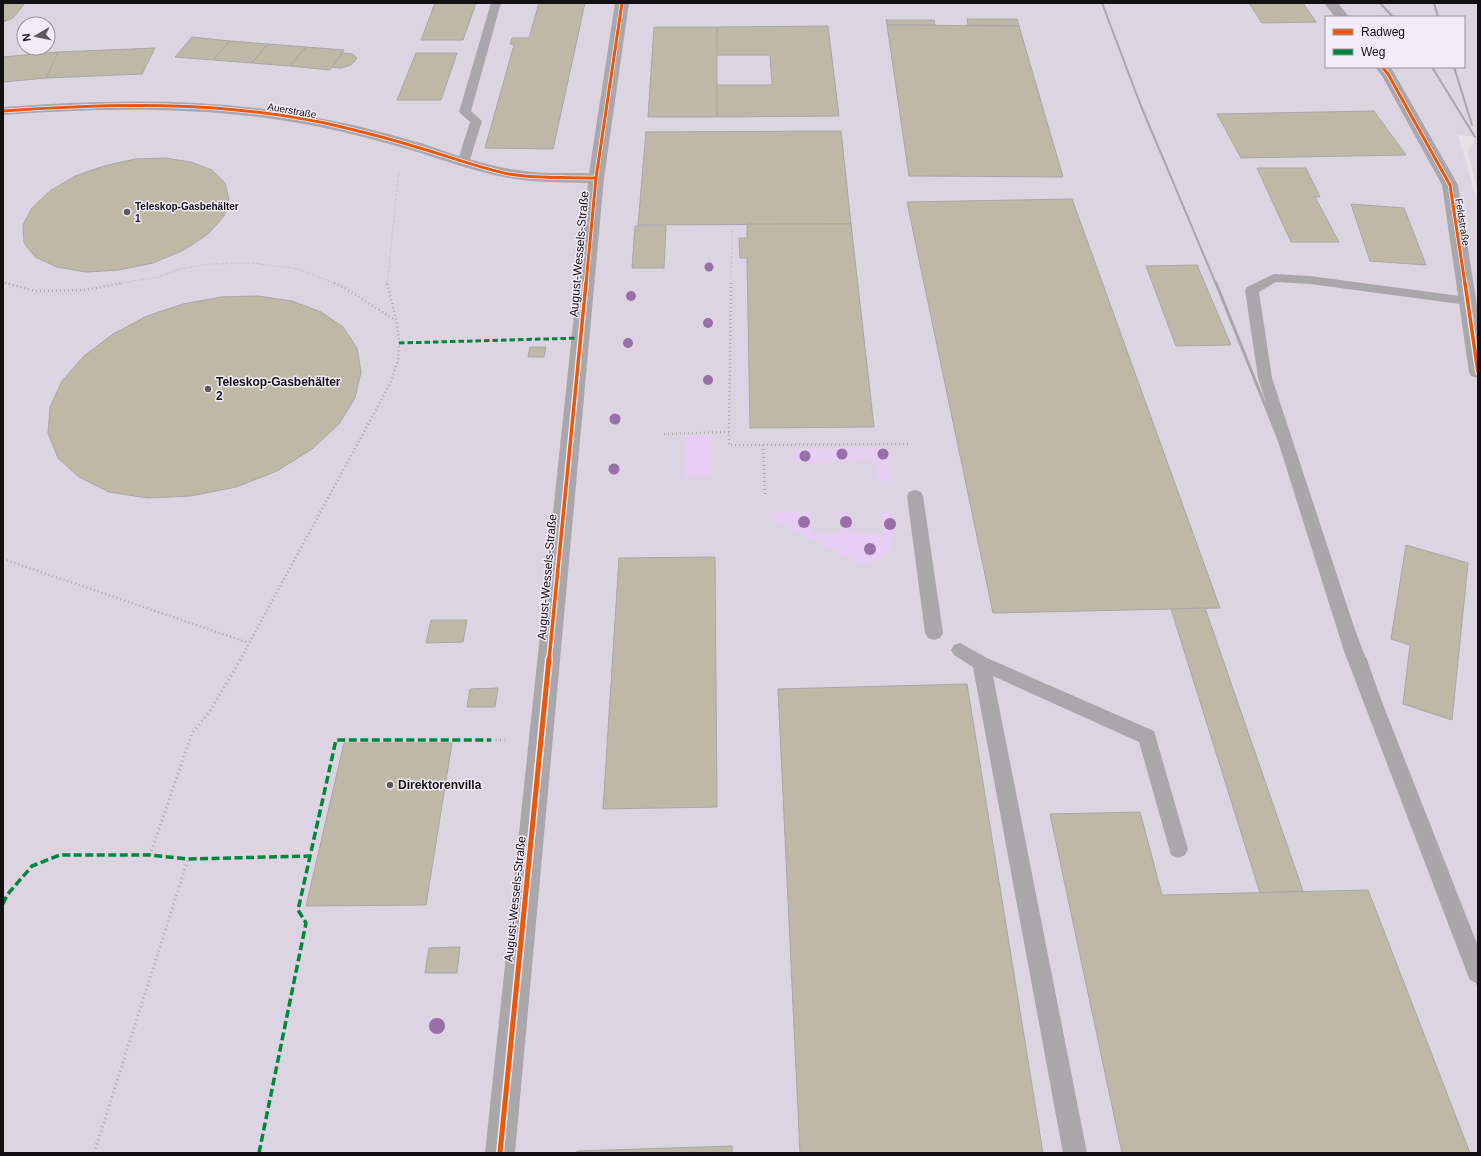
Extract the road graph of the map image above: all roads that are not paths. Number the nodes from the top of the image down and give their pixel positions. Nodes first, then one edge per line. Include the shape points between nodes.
1 (496, 3) edge
2 (622, 3) edge
3 (1331, 3) edge
4 (1341, 16) edge
5 (1383, 68) edge
6 (3, 111) edge
7 (463, 163) junction
8 (596, 178) junction
9 (1467, 301) junction
10 (1478, 372) edge
11 (915, 496) dead end
12 (934, 633) dead end
13 (960, 650) dead end
14 (981, 663) junction
15 (1178, 849) dead end
16 (1478, 973) edge
17 (500, 1153) edge
18 (1075, 1153) edge

1 - 7 lane via 465,112 476,121
2 - 8 street, August-Wessels-Straße
3 - 4 street
5 - 9 street, Feldstraße via 1450,185
6 - 7 street, Auerstraße via 81,105 230,108 357,131
7 - 8 street, Auerstraße via 524,176
8 - 17 street, August-Wessels-Straße
9 - 10 street, Feldstraße
9 - 16 lane via 1310,280 1274,278 1252,290 1265,378 1353,651
11 - 12 lane
13 - 14 lane
14 - 15 lane via 1147,737
14 - 18 lane

